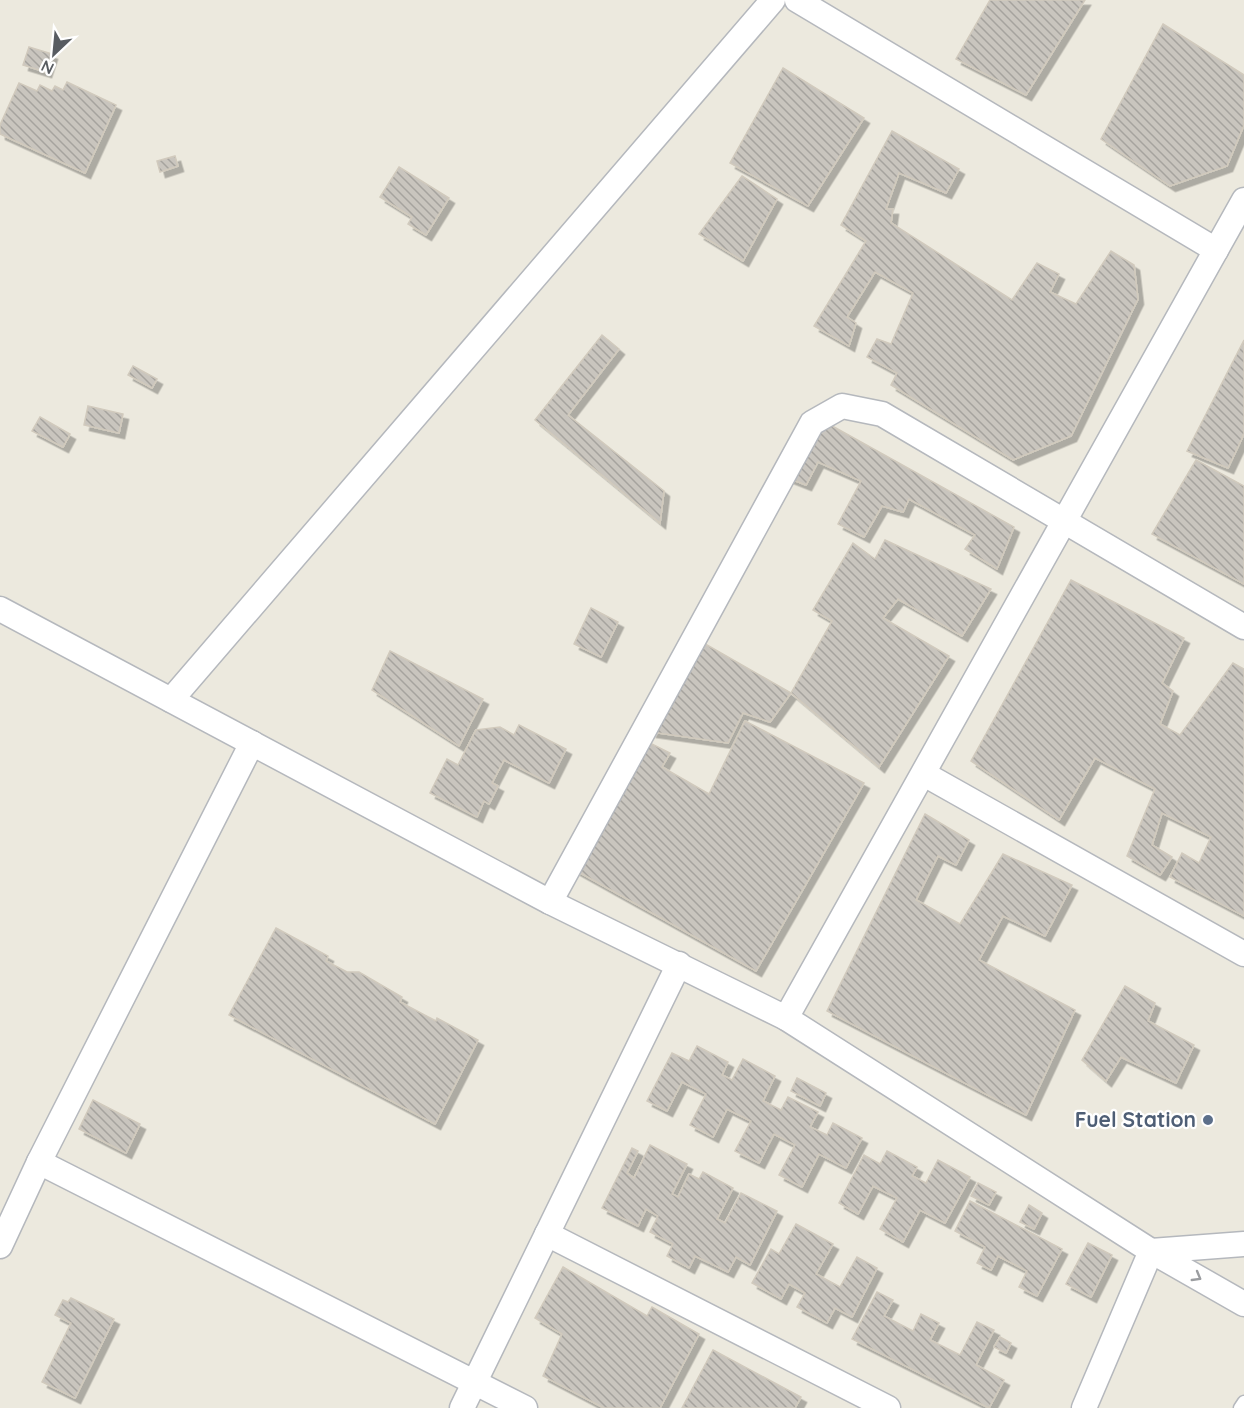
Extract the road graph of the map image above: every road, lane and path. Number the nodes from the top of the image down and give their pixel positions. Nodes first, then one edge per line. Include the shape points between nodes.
1 (773, 0) edge
2 (797, 0) edge
3 (1244, 200) edge
4 (1216, 250) junction
5 (1065, 520) junction
6 (0, 609) edge
7 (1244, 627) edge
8 (171, 700) junction
9 (252, 743) junction
10 (924, 774) junction
11 (550, 902) junction
12 (1244, 954) edge
13 (679, 963) junction
14 (786, 1018) junction
15 (39, 1162) junction
16 (547, 1234) junction
17 (1244, 1244) edge
18 (0, 1246) edge
19 (1151, 1251) junction
20 (1244, 1304) edge
21 (475, 1383) junction
22 (1244, 1402) edge
23 (462, 1408) edge
24 (525, 1408) edge
25 (888, 1408) edge
26 (1084, 1408) edge
27 (1240, 1408) edge

1 - 8 street
2 - 4 street
3 - 4 street
4 - 5 street
5 - 7 street
5 - 10 street
5 - 11 street via 882,414 842,406 812,423
6 - 8 street
8 - 9 street
9 - 11 street
9 - 15 street
10 - 12 street
10 - 14 street
11 - 13 street
13 - 14 street
13 - 16 street
14 - 19 street
15 - 18 street
15 - 21 street
16 - 21 street
16 - 25 street
17 - 19 street
19 -> 20 street
19 - 26 street
21 - 23 street
21 - 24 street
22 - 27 lane

